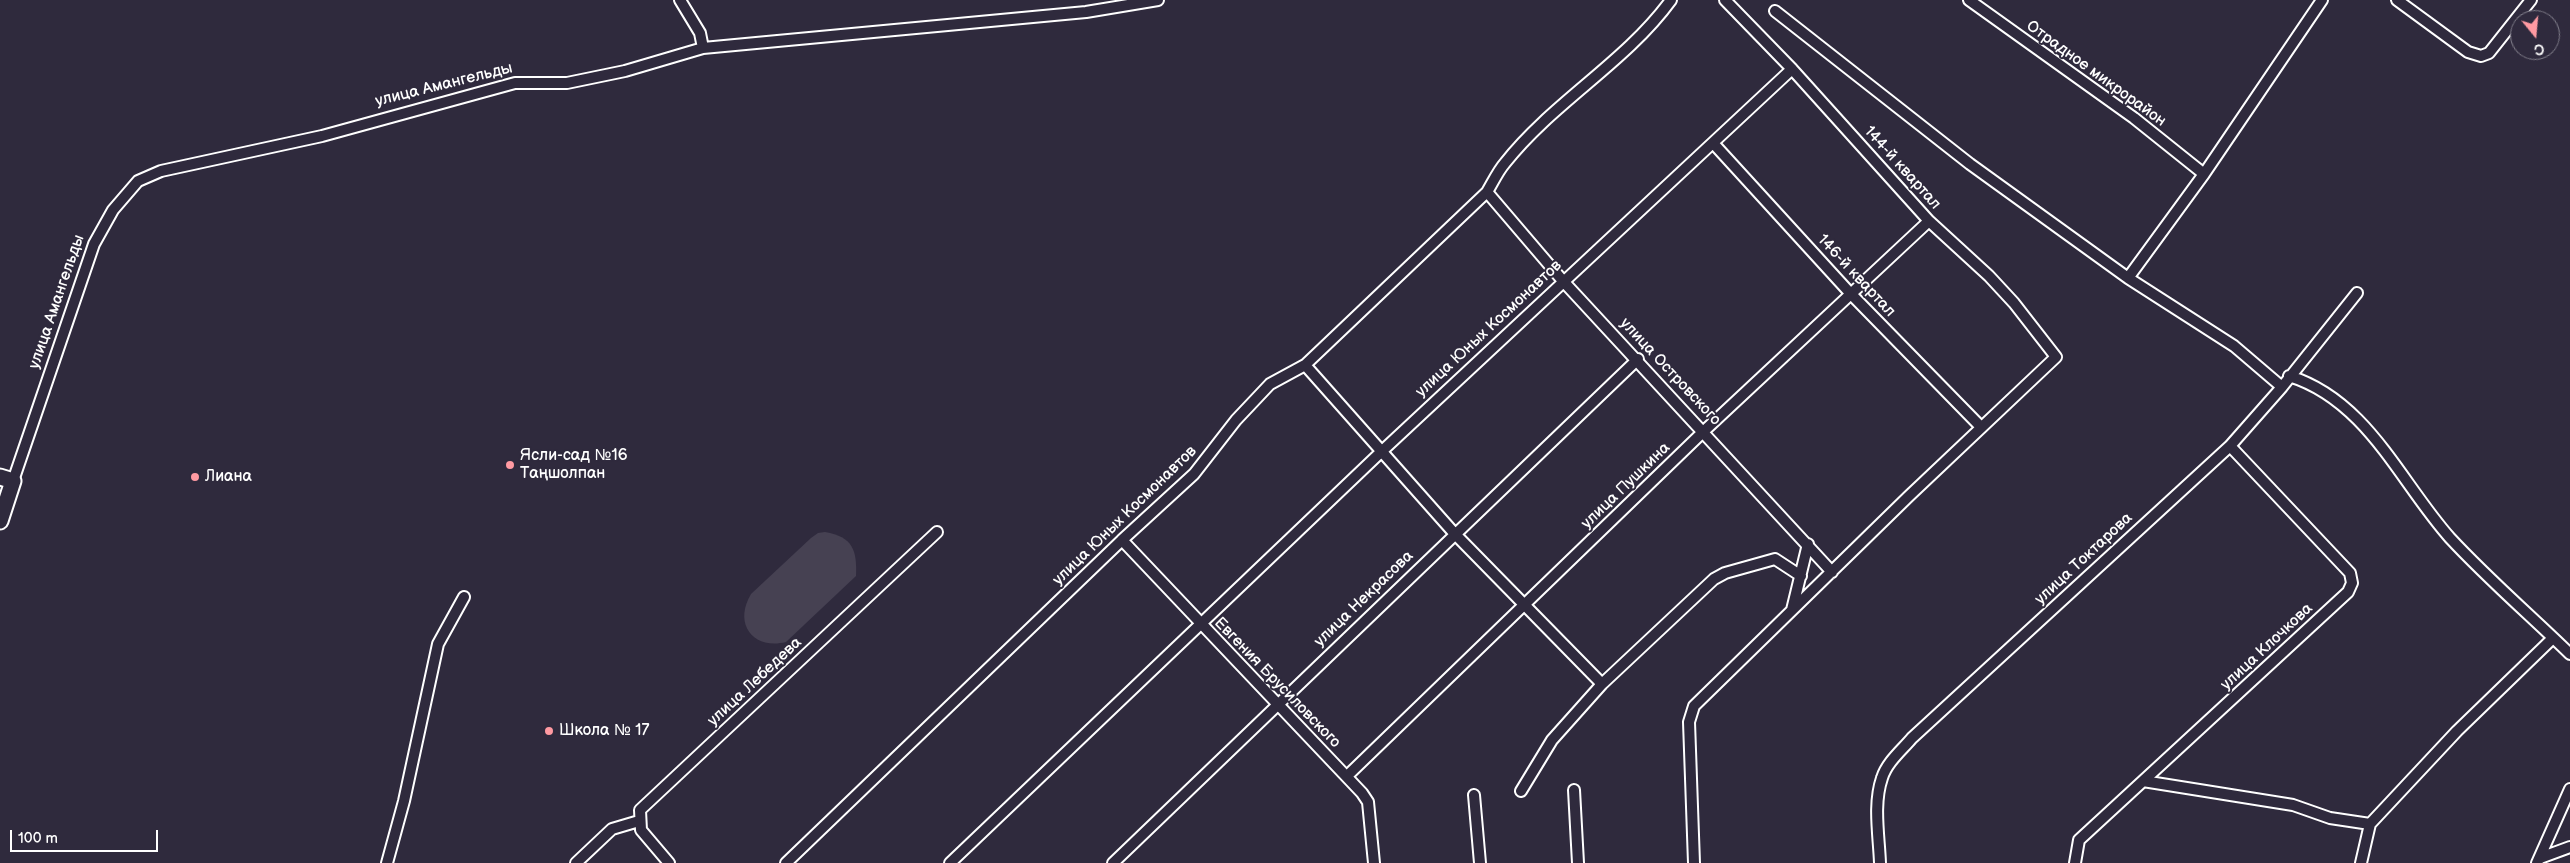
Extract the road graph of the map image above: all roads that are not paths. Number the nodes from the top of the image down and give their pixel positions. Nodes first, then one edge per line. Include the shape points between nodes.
1 (680, 0) edge
2 (1158, 0) edge
3 (1671, 0) edge
4 (1725, 0) edge
5 (1969, 0) edge
6 (2322, 0) edge
7 (2398, 0) edge
8 (2531, 0) edge
9 (1775, 11) dead end
10 (702, 48) junction
11 (1792, 70) junction
12 (1713, 143) junction
13 (2204, 174) junction
14 (1487, 192) junction
15 (1930, 221) junction
16 (2128, 278) junction
17 (1563, 281) junction
18 (1850, 293) junction
19 (2357, 293) dead end
20 (1638, 360) junction
21 (1304, 365) junction
22 (2290, 376) junction
23 (2282, 386) junction
24 (1981, 427) junction
25 (1704, 431) junction
26 (2230, 446) junction
27 (1381, 452) junction
28 (7, 479) edge
29 (0, 520) edge
30 (937, 532) dead end
31 (1454, 533) junction
32 (1122, 540) junction
33 (1808, 544) junction
34 (1832, 572) junction
35 (1801, 576) junction
36 (464, 597) dead end
37 (1525, 604) junction
38 (1792, 610) junction
39 (1201, 624) junction
40 (2553, 638) junction
41 (2570, 654) edge
42 (1602, 684) junction
43 (1276, 705) junction
44 (1347, 776) junction
45 (2143, 781) junction
46 (2570, 789) edge
47 (1574, 790) dead end
48 (1521, 791) dead end
49 (1474, 795) dead end
50 (639, 820) junction
51 (2370, 824) junction
52 (2570, 847) edge
53 (2539, 860) edge
54 (387, 863) edge
55 (576, 863) edge
56 (669, 863) edge
57 (786, 863) edge
58 (950, 863) edge
59 (1113, 863) edge
60 (1374, 863) edge
61 (1480, 863) edge
62 (1578, 863) edge
63 (1694, 863) edge
64 (1880, 863) edge
65 (2075, 863) edge
66 (2361, 863) edge

1 - 10 street via 700,33
2 - 10 street, улица Амангельды via 1106,10
3 - 14 street, улица Юных Космонавтов via 1654,24 1510,157
4 - 11 street, 144-й квартал
5 - 13 street, Отрадное микрорайон via 2134,118
6 - 13 street
7 - 8 street via 2468,52 2480,56 2489,53
9 - 16 street via 1970,164
10 - 28 street, улица Амангельды via 625,71 567,83 515,83 322,136 162,171 138,181 113,210 94,244
11 - 12 street, улица Юных Космонавтов
11 - 15 street, 144-й квартал
12 - 17 street, улица Юных Космонавтов
12 - 18 street, 146-й квартал
13 - 16 street
14 - 17 street, улица Островского
14 - 21 street, улица Юных Космонавтов
15 - 18 street, улица Пушкина
15 - 24 street, 144-й квартал via 1989,276 2056,357
16 - 23 street via 2234,346
17 - 20 street, улица Островского
17 - 27 street, улица Юных Космонавтов
18 - 24 street, 146-й квартал
18 - 25 street, улица Пушкина
19 - 22 street, улица Токтарова
20 - 25 street, улица Островского
20 - 31 street, улица Некрасова
21 - 27 street
21 - 32 street, улица Юных Космонавтов via 1270,384 1236,420 1194,474
22 - 23 street, улица Токтарова
22 - 40 street via 2319,388 2364,426 2449,536
23 - 26 street, улица Токтарова
24 - 34 street
25 - 33 street, улица Островского
25 - 37 street, улица Пушкина
26 - 45 street, улица Клочкова via 2350,573 2352,583 2348,592
26 - 64 street, улица Токтарова via 1912,738 1889,765 1882,777 1879,794
27 - 31 street
27 - 39 street, улица Юных Космонавтов
28 - 29 street, улица Амангельды
30 - 50 street, улица Лебедева via 640,810
31 - 37 street
31 - 43 street, улица Некрасова
32 - 39 street, Евгения Брусиловского
32 - 57 street, улица Юных Космонавтов
33 - 34 street, улица Островского
33 - 35 street
34 - 38 street
35 - 38 street
35 - 42 street via 1775,559 1725,573
36 - 54 street via 438,644
37 - 42 street
37 - 44 street, улица Пушкина
38 - 63 street via 1694,706 1689,722
39 - 43 street, Евгения Брусиловского
39 - 58 street, улица Юных Космонавтов
40 - 41 street
40 - 51 street via 2457,732
42 - 48 street via 1552,740
43 - 44 street, Евгения Брусиловского
43 - 59 street, улица Некрасова
44 - 60 street, Евгения Брусиловского via 1368,802
45 - 51 street via 2293,805 2330,818
45 - 65 street, улица Клочкова via 2079,840
46 - 53 street
47 - 62 street
49 - 61 street
50 - 55 street via 612,829
50 - 56 street via 646,838
51 - 66 street
52 - 53 street

